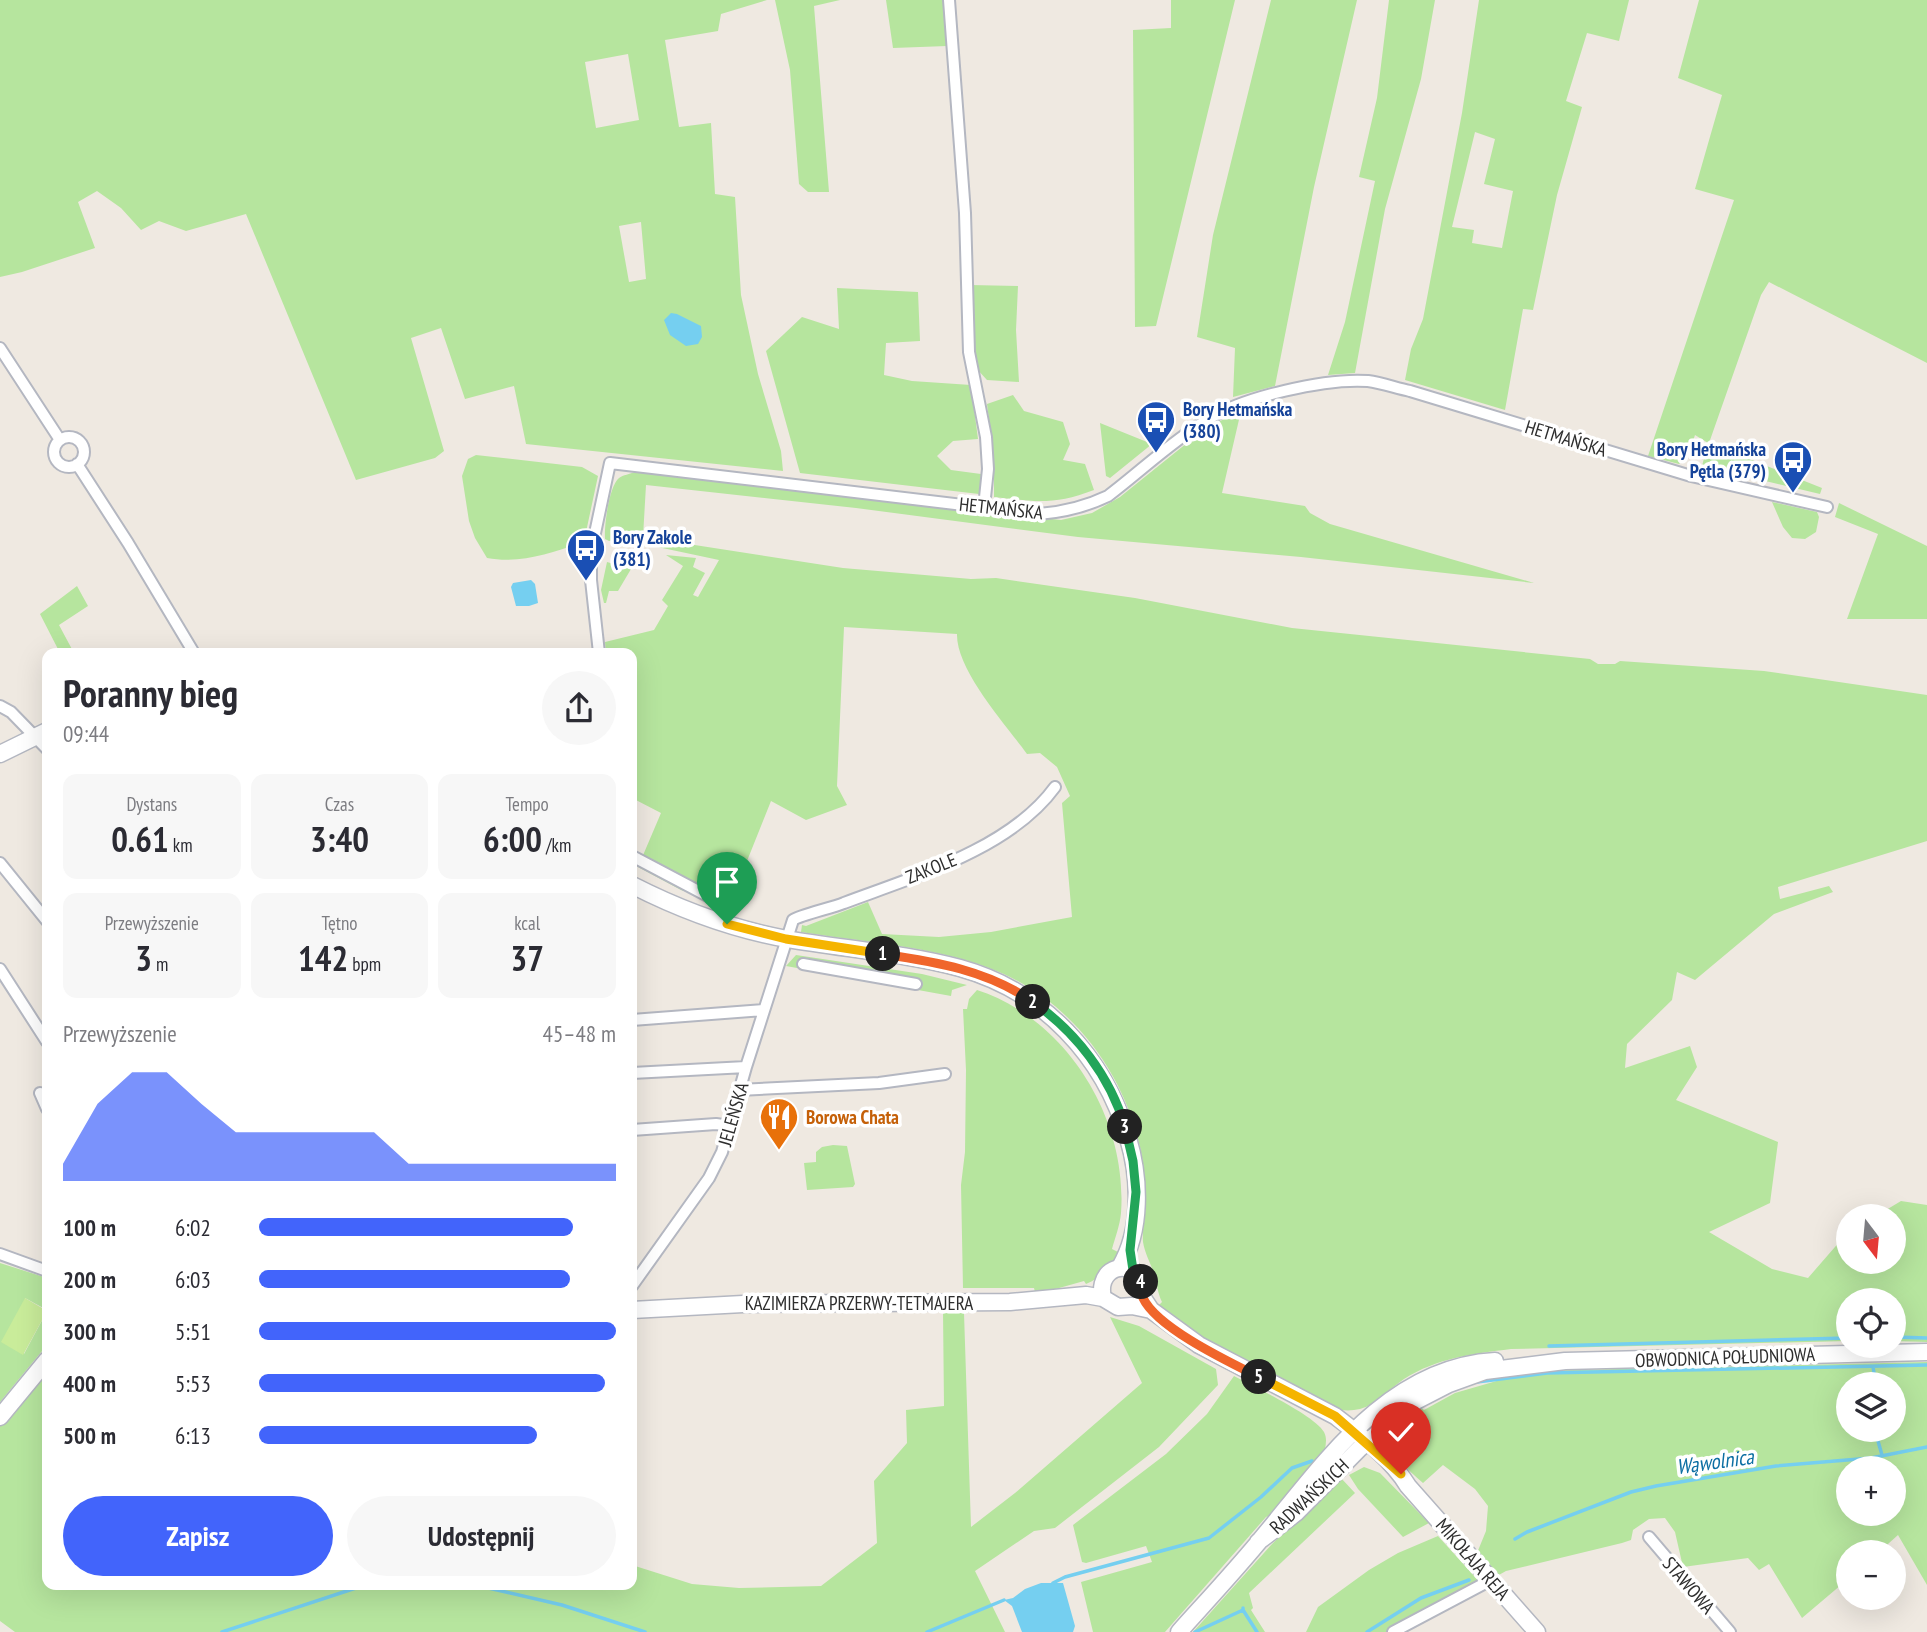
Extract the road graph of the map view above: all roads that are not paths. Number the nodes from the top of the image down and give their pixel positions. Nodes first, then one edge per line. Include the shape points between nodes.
1 (949, 0) edge
2 (0, 348) edge
3 (60, 440) junction
4 (77, 464) junction
5 (984, 507) junction
6 (1827, 507) dead end
7 (191, 648) edge
8 (598, 648) edge
9 (0, 706) edge
10 (41, 734) edge
11 (0, 754) edge
12 (1055, 787) dead end
13 (637, 859) edge
14 (0, 863) edge
15 (637, 887) edge
16 (732, 891) dead end
17 (42, 915) edge
18 (792, 921) joint
19 (786, 939) junction
20 (803, 964) dead end
21 (0, 969) edge
22 (916, 985) dead end
23 (764, 1010) junction
24 (637, 1020) edge
25 (42, 1034) edge
26 (746, 1068) junction
27 (637, 1073) edge
28 (945, 1074) dead end
29 (739, 1090) junction
30 (40, 1093) dead end
31 (42, 1098) edge
32 (730, 1126) junction
33 (637, 1130) edge
34 (0, 1254) edge
35 (1127, 1268) junction
36 (42, 1269) edge
37 (637, 1279) edge
38 (1102, 1291) junction
39 (1137, 1300) junction
40 (637, 1310) edge
41 (1927, 1352) edge
42 (1565, 1361) junction
43 (42, 1366) edge
44 (1279, 1387) junction
45 (1384, 1404) junction
46 (1335, 1416) junction
47 (0, 1417) edge
48 (1395, 1418) junction
49 (1357, 1440) junction
50 (1394, 1465) junction
51 (1408, 1486) junction
52 (1649, 1537) dead end
53 (1491, 1580) junction
54 (1179, 1632) edge
55 (1393, 1632) edge
56 (1536, 1632) edge
57 (1730, 1632) edge

1 - 5 street via 965,213 969,352 988,459
2 - 3 street
3 - 4 street via 54,450 57,461 66,466
3 - 4 street via 71,437 80,442 83,454
4 - 7 street
5 - 6 street, HETMAŃSKA via 1039,514 1085,506 1108,496 1192,430 1229,408 1261,397 1354,381 1410,391 1691,476
5 - 8 street, HETMAŃSKA via 610,463 591,551
9 - 10 street
10 - 11 street
12 - 18 street, ZAKOLE via 1023,820 971,852
13 - 16 street via 721,903
14 - 17 street
15 - 19 street via 714,920
18 - 19 street, JELEŃSKA
19 - 23 street, JELEŃSKA
19 - 35 street via 946,965 993,979 1044,1009 1072,1036 1107,1084 1129,1143 1136,1192
20 - 22 street
21 - 25 street
23 - 24 street
23 - 26 street, JELEŃSKA
26 - 27 street
26 - 29 street, JELEŃSKA
28 - 29 street via 879,1083
29 - 32 street, JELEŃSKA
30 - 31 street
32 - 33 street
32 - 37 street, JELEŃSKA via 709,1178
34 - 36 street
35 - 38 street via 1107,1274
35 - 39 street via 1141,1282
38 - 39 street via 1118,1307
38 - 40 street, KAZIMIERZA PRZERWY-TETMAJERA via 1010,1302 743,1304
39 - 44 street, MIKOŁAJA REJA via 1199,1345
41 - 42 street, OBWODNICA POŁUDNIOWA
42 - 45 street via 1528,1359 1459,1366 1424,1379
42 - 48 street via 1462,1378 1416,1401
43 - 47 street
44 - 46 street, MIKOŁAJA REJA
44 - 49 street, MIKOŁAJA REJA
45 - 46 street via 1359,1415
45 - 49 street
46 - 49 street, MIKOŁAJA REJA
48 - 49 street
48 - 50 street via 1388,1441
49 - 50 street, MIKOŁAJA REJA
49 - 51 street, MIKOŁAJA REJA
49 - 54 street, RADWAŃSKICH via 1296,1513 1258,1542
50 - 51 street, MIKOŁAJA REJA
51 - 53 street, MIKOŁAJA REJA
52 - 57 street, STAWOWA
53 - 55 street
53 - 56 street, MIKOŁAJA REJA

